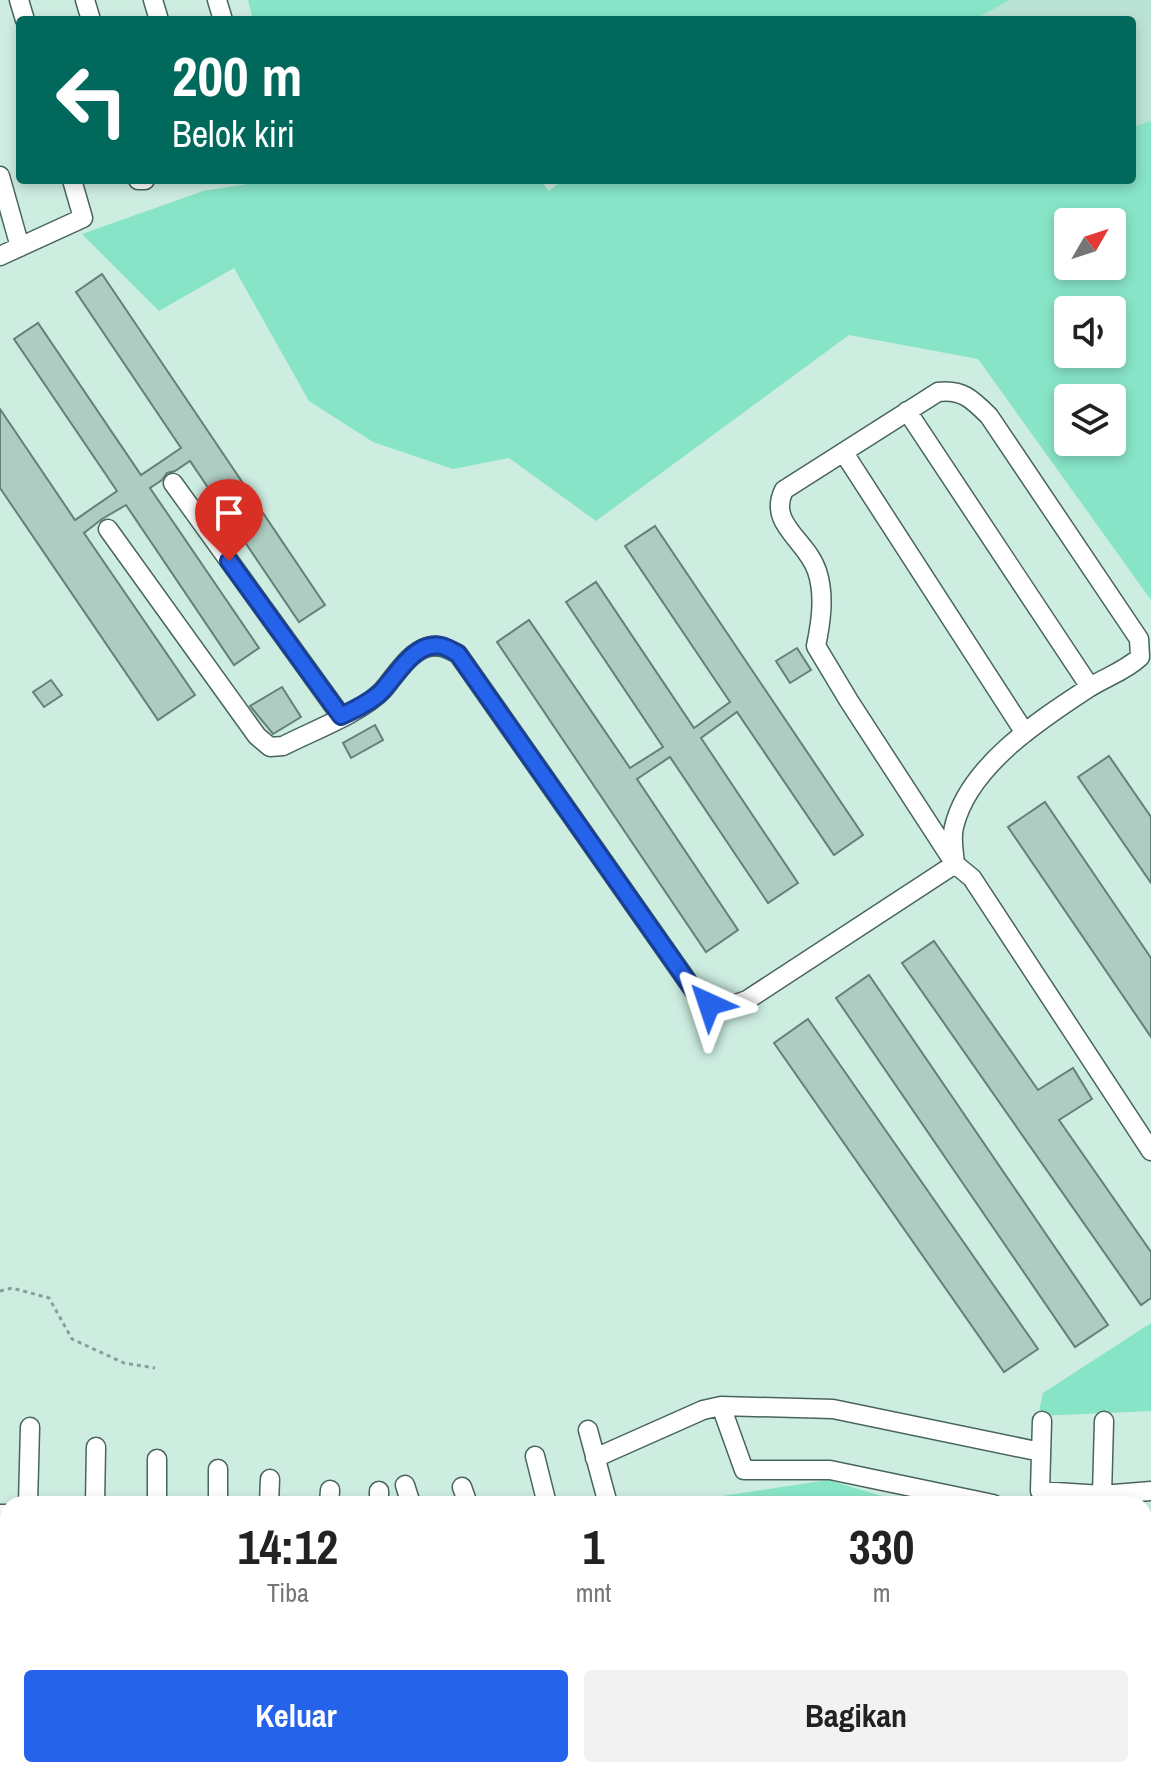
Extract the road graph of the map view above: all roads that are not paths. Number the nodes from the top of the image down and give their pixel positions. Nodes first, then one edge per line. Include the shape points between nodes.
1 (0, 176) edge
2 (73, 184) edge
3 (20, 247) junction
4 (0, 256) edge
5 (907, 411) junction
6 (844, 453) junction
7 (173, 483) dead end
8 (108, 529) dead end
9 (1090, 687) junction
10 (341, 716) junction
11 (1025, 733) junction
12 (955, 864) junction
13 (1151, 1151) edge
14 (721, 1406) junction
15 (1042, 1421) dead end
16 (1104, 1421) dead end
17 (30, 1427) dead end
18 (588, 1430) dead end
19 (96, 1447) dead end
20 (1041, 1452) junction
21 (535, 1456) dead end
22 (595, 1458) junction
23 (157, 1459) dead end
24 (218, 1469) dead end
25 (270, 1479) dead end
26 (405, 1485) dead end
27 (1151, 1491) edge
28 (1102, 1495) junction
29 (28, 1496) edge
30 (95, 1496) edge
31 (157, 1496) edge
32 (218, 1496) edge
33 (269, 1496) edge
34 (408, 1496) edge
35 (545, 1496) edge
36 (606, 1496) edge
37 (955, 1496) edge

1 - 3 street
2 - 3 street via 83,218
3 - 4 street
5 - 6 street
5 - 9 street
5 - 9 street via 938,392 954,390 971,398 989,416 1139,639 1140,657 1130,667
6 - 11 street
6 - 12 street via 784,490 779,515 817,571 822,616 816,646
7 - 10 street
8 - 10 street via 270,747 283,746
9 - 11 street
10 - 12 street via 364,706 426,647 439,645 458,654 695,992 724,1009 747,1000
11 - 12 street via 974,782 961,804 952,831
12 - 13 street via 972,878
14 - 20 street via 833,1409
14 - 22 street
14 - 37 street via 744,1470 830,1470
15 - 20 street
16 - 28 street
17 - 29 street
18 - 22 street
19 - 30 street
20 - 28 street via 1040,1491
21 - 35 street
22 - 36 street
23 - 31 street
24 - 32 street
25 - 33 street
26 - 34 street
27 - 28 street

